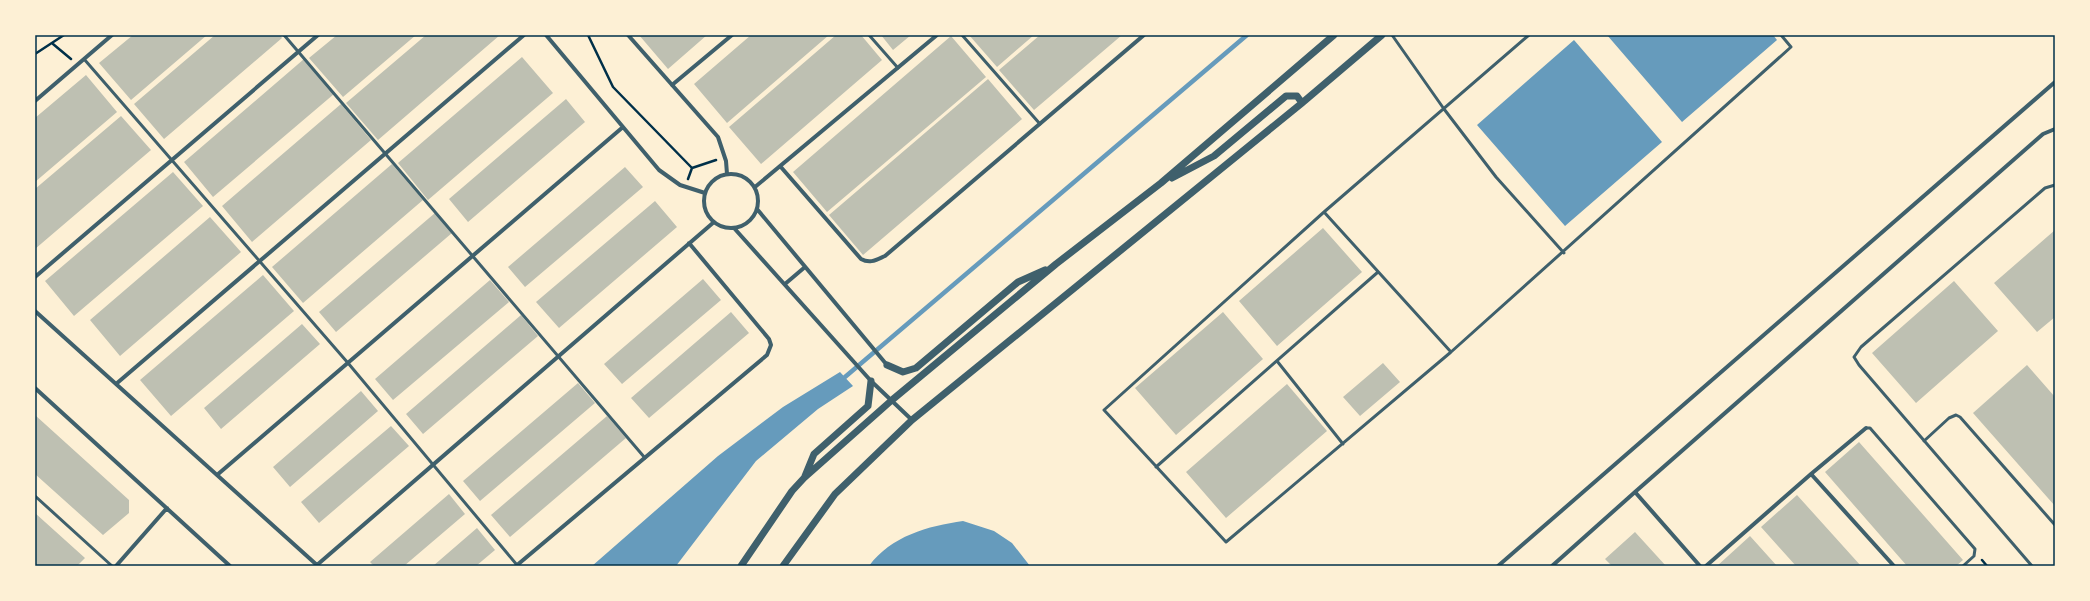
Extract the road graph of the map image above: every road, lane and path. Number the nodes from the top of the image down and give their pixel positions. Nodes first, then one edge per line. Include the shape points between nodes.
1 (64, 35) edge
2 (112, 35) edge
3 (284, 35) edge
4 (318, 35) edge
5 (524, 35) edge
6 (546, 35) edge
7 (588, 35) edge
8 (628, 35) edge
9 (732, 35) edge
10 (869, 35) edge
11 (937, 35) edge
12 (962, 35) edge
13 (1144, 35) edge
14 (1334, 35) edge
15 (1382, 35) edge
16 (1392, 35) edge
17 (1529, 35) edge
18 (1781, 35) edge
19 (53, 44) junction
20 (298, 52) junction
21 (35, 54) edge
22 (84, 59) junction
23 (77, 64) junction
24 (898, 68) junction
25 (2055, 82) edge
26 (672, 85) junction
27 (35, 101) edge
28 (1302, 103) junction
29 (1444, 109) junction
30 (1040, 124) junction
31 (624, 127) junction
32 (2055, 129) edge
33 (385, 154) junction
34 (171, 161) junction
35 (726, 161) junction
36 (780, 166) junction
37 (692, 168) junction
38 (727, 174) junction
39 (1161, 183) junction
40 (2055, 185) edge
41 (687, 187) junction
42 (755, 187) junction
43 (705, 193) junction
44 (757, 209) junction
45 (1324, 212) junction
46 (714, 222) junction
47 (734, 228) junction
48 (689, 243) junction
49 (1564, 253) junction
50 (473, 256) junction
51 (260, 261) junction
52 (1056, 264) junction
53 (805, 267) junction
54 (1378, 272) junction
55 (35, 277) edge
56 (786, 284) junction
57 (35, 310) edge
58 (1451, 352) junction
59 (558, 357) junction
60 (1277, 361) junction
61 (348, 363) junction
62 (887, 365) joint
63 (870, 380) junction
64 (116, 384) junction
65 (35, 388) edge
66 (892, 400) junction
67 (912, 420) junction
68 (1866, 428) joint
69 (1924, 441) junction
70 (1343, 444) junction
71 (644, 458) junction
72 (432, 466) junction
73 (1156, 467) junction
74 (1811, 474) junction
75 (217, 475) junction
76 (804, 478) junction
77 (1634, 492) junction
78 (35, 496) edge
79 (167, 508) junction
80 (2055, 525) edge
81 (112, 566) edge
82 (116, 566) edge
83 (230, 566) edge
84 (317, 566) edge
85 (517, 566) edge
86 (741, 566) edge
87 (783, 566) edge
88 (1498, 566) edge
89 (1552, 566) edge
90 (1700, 566) edge
91 (1706, 566) edge
92 (1894, 566) edge
93 (1963, 566) edge
94 (2032, 566) edge

1 - 19 path
2 - 22 street
3 - 20 lane
4 - 20 street
5 - 33 street
6 - 31 street
7 - 37 path via 612,87
8 - 26 street
9 - 26 street
10 - 24 lane
11 - 24 street
12 - 30 lane
13 - 30 street
14 - 39 street
15 - 28 street
16 - 29 lane
17 - 29 lane
18 - 49 lane via 1792,47
19 - 21 path
19 - 23 path
20 - 33 lane
20 - 34 street
22 - 23 street
22 - 34 lane
23 - 27 street
24 - 36 street
25 - 88 street
26 - 35 street via 718,137
28 - 39 street via 1297,96 1286,96 1214,156
28 - 67 street
29 - 45 lane
29 - 49 lane via 1496,177
30 - 36 street via 885,256 867,262 861,259
31 - 41 street via 659,170
31 - 50 street
32 - 77 street via 2037,139
33 - 50 lane
33 - 51 street
34 - 51 lane
34 - 55 street
35 - 37 path via 714,160
35 - 38 street
36 - 42 street
37 - 41 path
38 - 42 street via 743,176
38 - 43 street via 713,180
39 - 52 street
40 - 69 lane via 2045,188 1856,352 1854,357 1858,365
41 - 43 street
42 - 44 street
43 - 46 street via 705,209
44 - 47 street via 748,222
44 - 53 street
45 - 54 lane
45 - 73 lane via 1104,410
46 - 47 street via 727,228
46 - 48 street
47 - 56 street
48 - 59 street
48 - 71 street via 769,338 771,345 767,355
49 - 58 lane
50 - 59 lane
50 - 61 street
51 - 61 lane
51 - 64 street
52 - 62 street via 1018,282 916,368 903,372
52 - 66 street
53 - 56 street
53 - 62 street
54 - 58 lane
54 - 60 lane
56 - 63 street
57 - 64 street
58 - 70 lane
59 - 71 lane
59 - 72 street
60 - 70 lane
60 - 73 lane
61 - 72 lane
61 - 75 street
63 - 66 street
63 - 76 street via 868,406 814,454
64 - 75 street
65 - 79 street
66 - 67 street
66 - 76 street
67 - 87 street via 835,494
68 - 74 street
68 - 93 lane via 1870,428 1975,549 1974,556
69 - 80 lane via 1952,416 1960,417
69 - 94 lane
70 - 73 lane via 1226,542
71 - 85 street
72 - 84 street
72 - 85 lane
74 - 91 street
74 - 92 street
75 - 84 street
76 - 86 street via 792,491
77 - 89 street
77 - 90 street
78 - 81 lane
79 - 82 street
79 - 83 street

